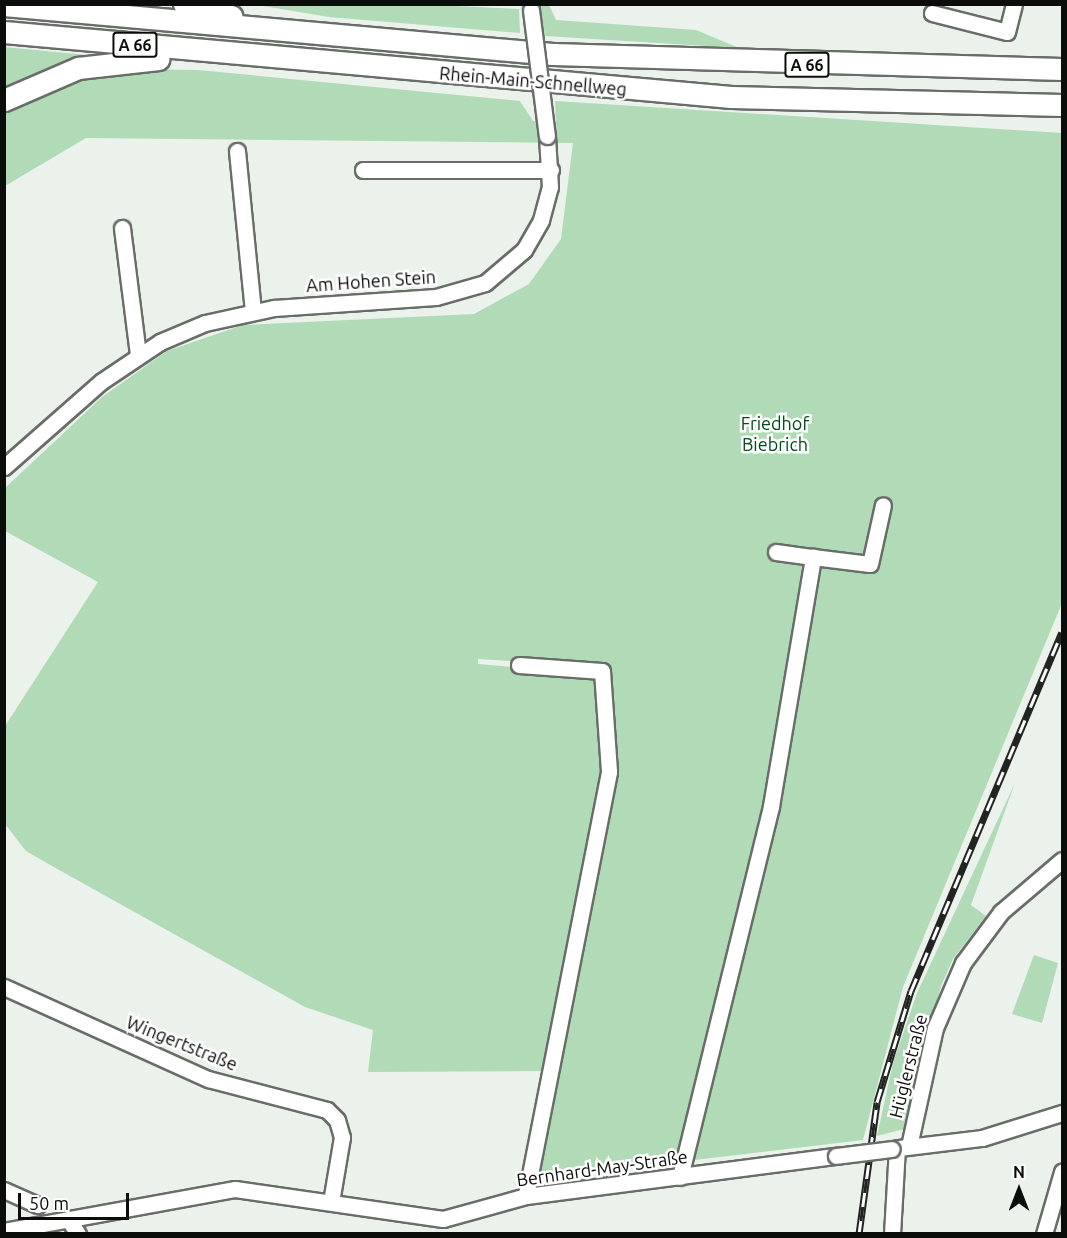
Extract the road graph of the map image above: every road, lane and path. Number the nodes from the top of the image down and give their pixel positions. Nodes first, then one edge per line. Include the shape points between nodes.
1 (184, 4) edge
2 (1014, 4) edge
3 (4, 5) edge
4 (531, 7) edge
5 (932, 13) dead end
6 (4, 32) edge
7 (302, 34) junction
8 (266, 58) junction
9 (1062, 69) edge
10 (4, 100) edge
11 (1062, 105) edge
12 (237, 151) dead end
13 (363, 170) dead end
14 (551, 170) junction
15 (122, 228) dead end
16 (253, 311) junction
17 (138, 355) junction
18 (4, 467) edge
19 (883, 505) dead end
20 (776, 552) dead end
21 (813, 557) junction
22 (519, 665) dead end
23 (1062, 860) edge
24 (4, 987) edge
25 (1062, 1113) edge
26 (899, 1148) junction
27 (1062, 1172) edge
28 (680, 1177) junction
29 (4, 1190) edge
30 (526, 1196) junction
31 (331, 1202) junction
32 (38, 1205) dead end
33 (68, 1219) junction
34 (434, 1226) edge
35 (4, 1232) edge
36 (78, 1233) edge
37 (422, 1233) edge
38 (892, 1233) edge
39 (1044, 1233) edge

1 - 7 highway
2 - 5 street via 1007,32
3 - 7 highway, Rhein-Main-Schnellweg / A 66
4 - 14 street, Am Hohen Stein, bridge
6 - 8 highway, Rhein-Main-Schnellweg / A 66
7 - 9 highway, Rhein-Main-Schnellweg / A 66 via 734,63
8 - 10 highway via 103,63 53,76
8 - 11 highway, Rhein-Main-Schnellweg / A 66 via 731,97
12 - 16 street
13 - 14 street
14 - 16 street, Am Hohen Stein via 547,204 534,236 512,262 485,282 436,297
15 - 17 street
16 - 17 street, Am Hohen Stein via 197,326
17 - 18 street, Am Hohen Stein
19 - 21 street via 870,564
20 - 21 street
21 - 28 street via 771,806
22 - 30 street via 602,671 609,772
23 - 26 street, Hüglerstraße via 1001,912 963,963 935,1028
24 - 31 street, Wingertstraße via 208,1079 327,1110 338,1120 342,1137
25 - 26 street, Bernhard-May-Straße via 982,1138
26 - 28 street, Bernhard-May-Straße, bridge
26 - 38 street, Hüglerstraße
27 - 39 street
28 - 30 street, Bernhard-May-Straße
29 - 32 street
30 - 34 street, Bernhard-May-Straße
31 - 33 street, Bernhard-May-Straße via 235,1189
31 - 34 street, Bernhard-May-Straße
33 - 35 street, Bernhard-May-Straße
33 - 36 street
34 - 37 street

